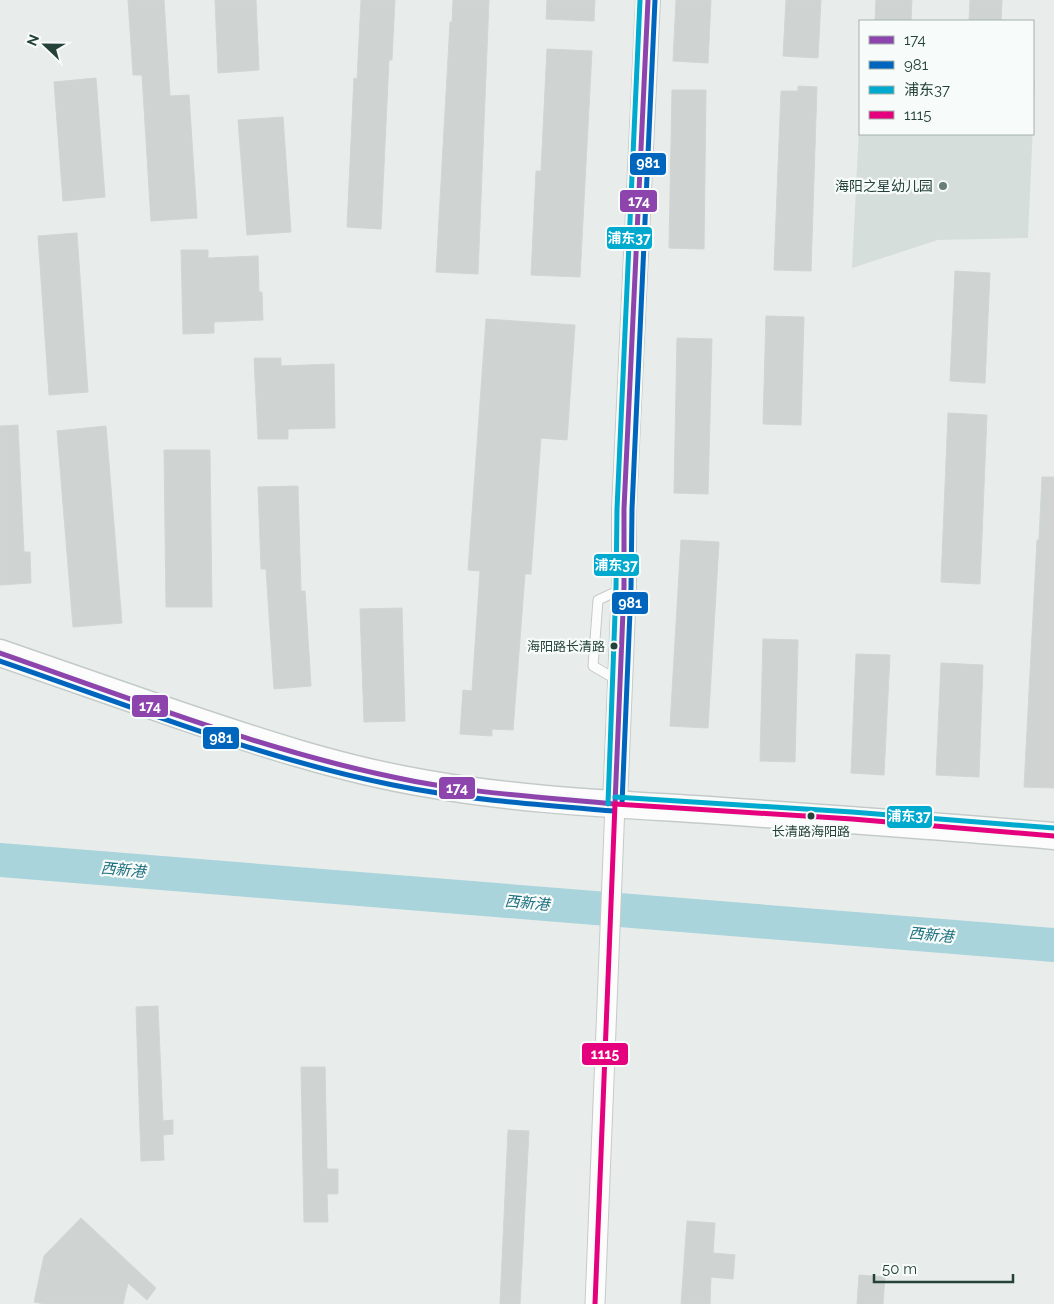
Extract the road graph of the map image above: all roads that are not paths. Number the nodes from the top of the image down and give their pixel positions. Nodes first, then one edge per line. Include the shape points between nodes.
1 (648, 0) edge
2 (0, 653) edge
3 (615, 804) junction
4 (1054, 836) edge
5 (595, 1304) edge

1 - 3 street via 624,509
2 - 3 main road via 247,738 365,772 483,792
3 - 4 main road
3 - 5 street

